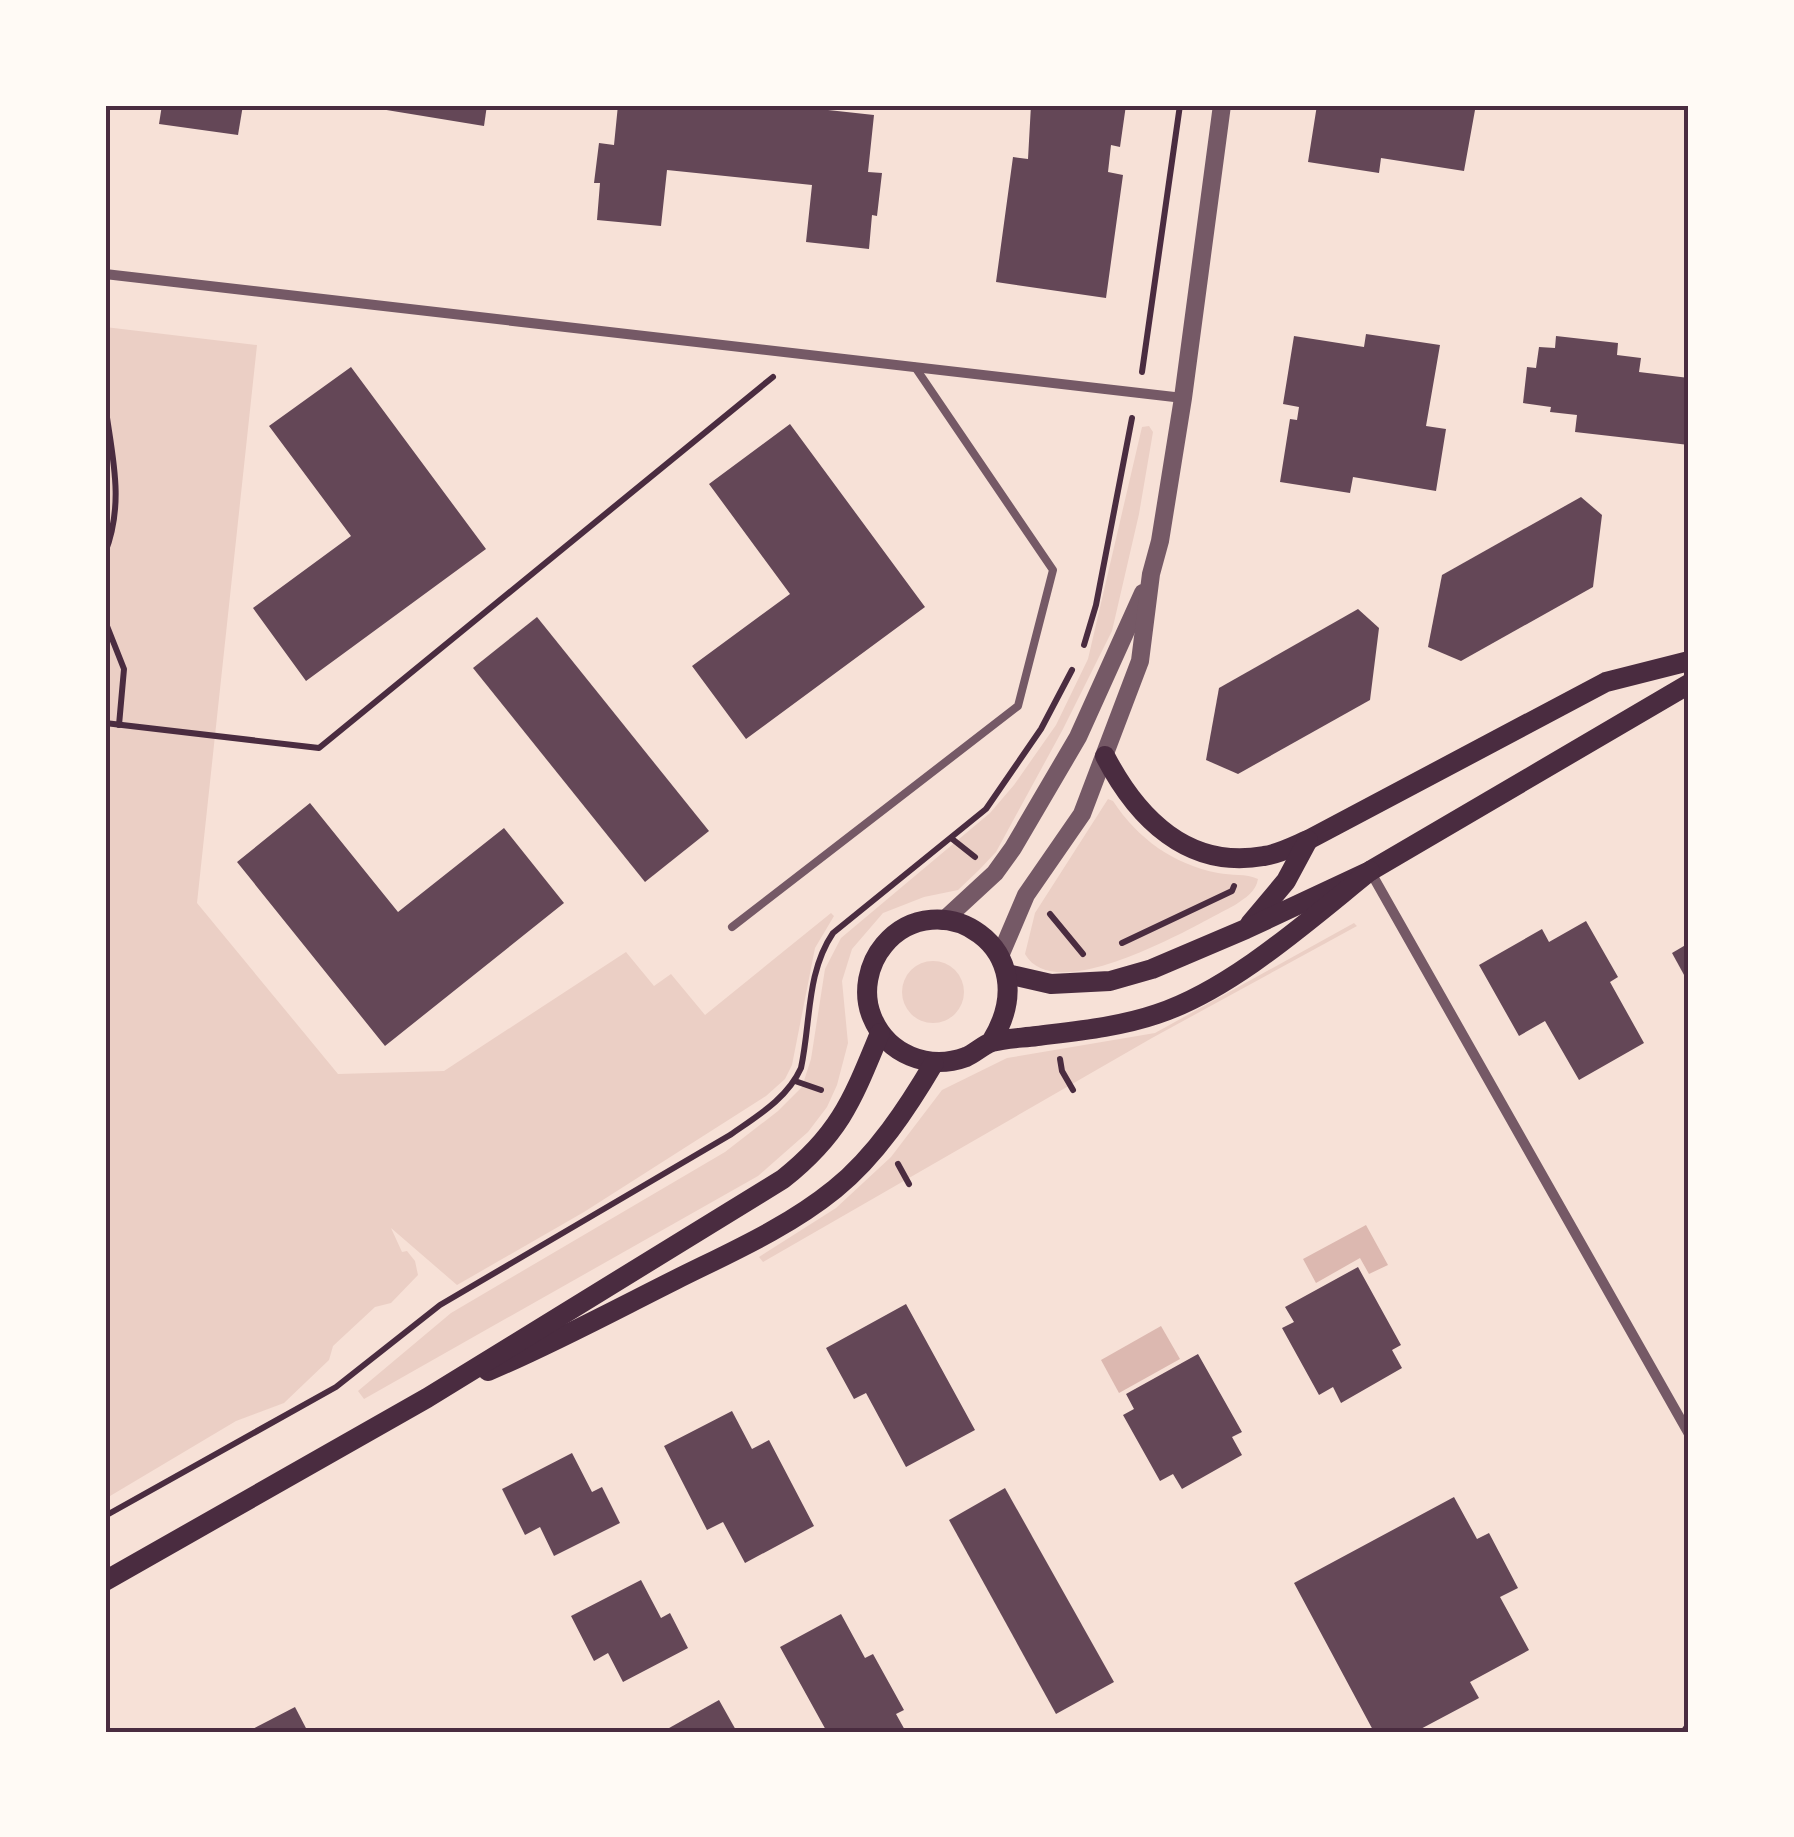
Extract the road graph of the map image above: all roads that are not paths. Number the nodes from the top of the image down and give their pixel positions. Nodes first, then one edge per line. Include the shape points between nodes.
1 (1222, 105) edge
2 (105, 274) edge
3 (916, 367) junction
4 (1183, 398) junction
5 (1151, 574) junction
6 (1689, 661) edge
7 (1689, 684) edge
8 (1106, 756) junction
9 (1308, 840) junction
10 (1370, 871) junction
11 (943, 921) junction
12 (732, 927) dead end
13 (1246, 929) junction
14 (1004, 965) junction
15 (880, 1032) junction
16 (991, 1042) junction
17 (934, 1063) junction
18 (427, 1398) junction
19 (1689, 1434) edge
20 (105, 1582) edge

1 - 4 street
2 - 3 street
3 - 4 street
3 - 12 lane via 1052,570 1018,706
4 - 5 street
5 - 8 street via 1140,661
5 - 11 street via 1078,737 1033,814 995,874
6 - 9 main road via 1606,682
7 - 10 main road
8 - 9 main road via 1134,804 1186,846 1238,858 1266,856
8 - 14 street via 1082,814 1026,895
9 - 13 main road via 1286,881
10 - 13 main road
10 - 16 main road via 1289,936 1188,1002 1125,1023
10 - 19 street
11 - 14 main road via 975,930
11 - 15 main road via 918,923 896,935 873,962 867,1001
13 - 14 main road via 1110,981 1051,984
14 - 16 main road via 1006,1012
15 - 17 main road via 911,1058
15 - 18 main road via 839,1124 811,1157
16 - 17 main road via 968,1056
17 - 18 main road via 860,1165 813,1205 521,1357
18 - 20 main road

